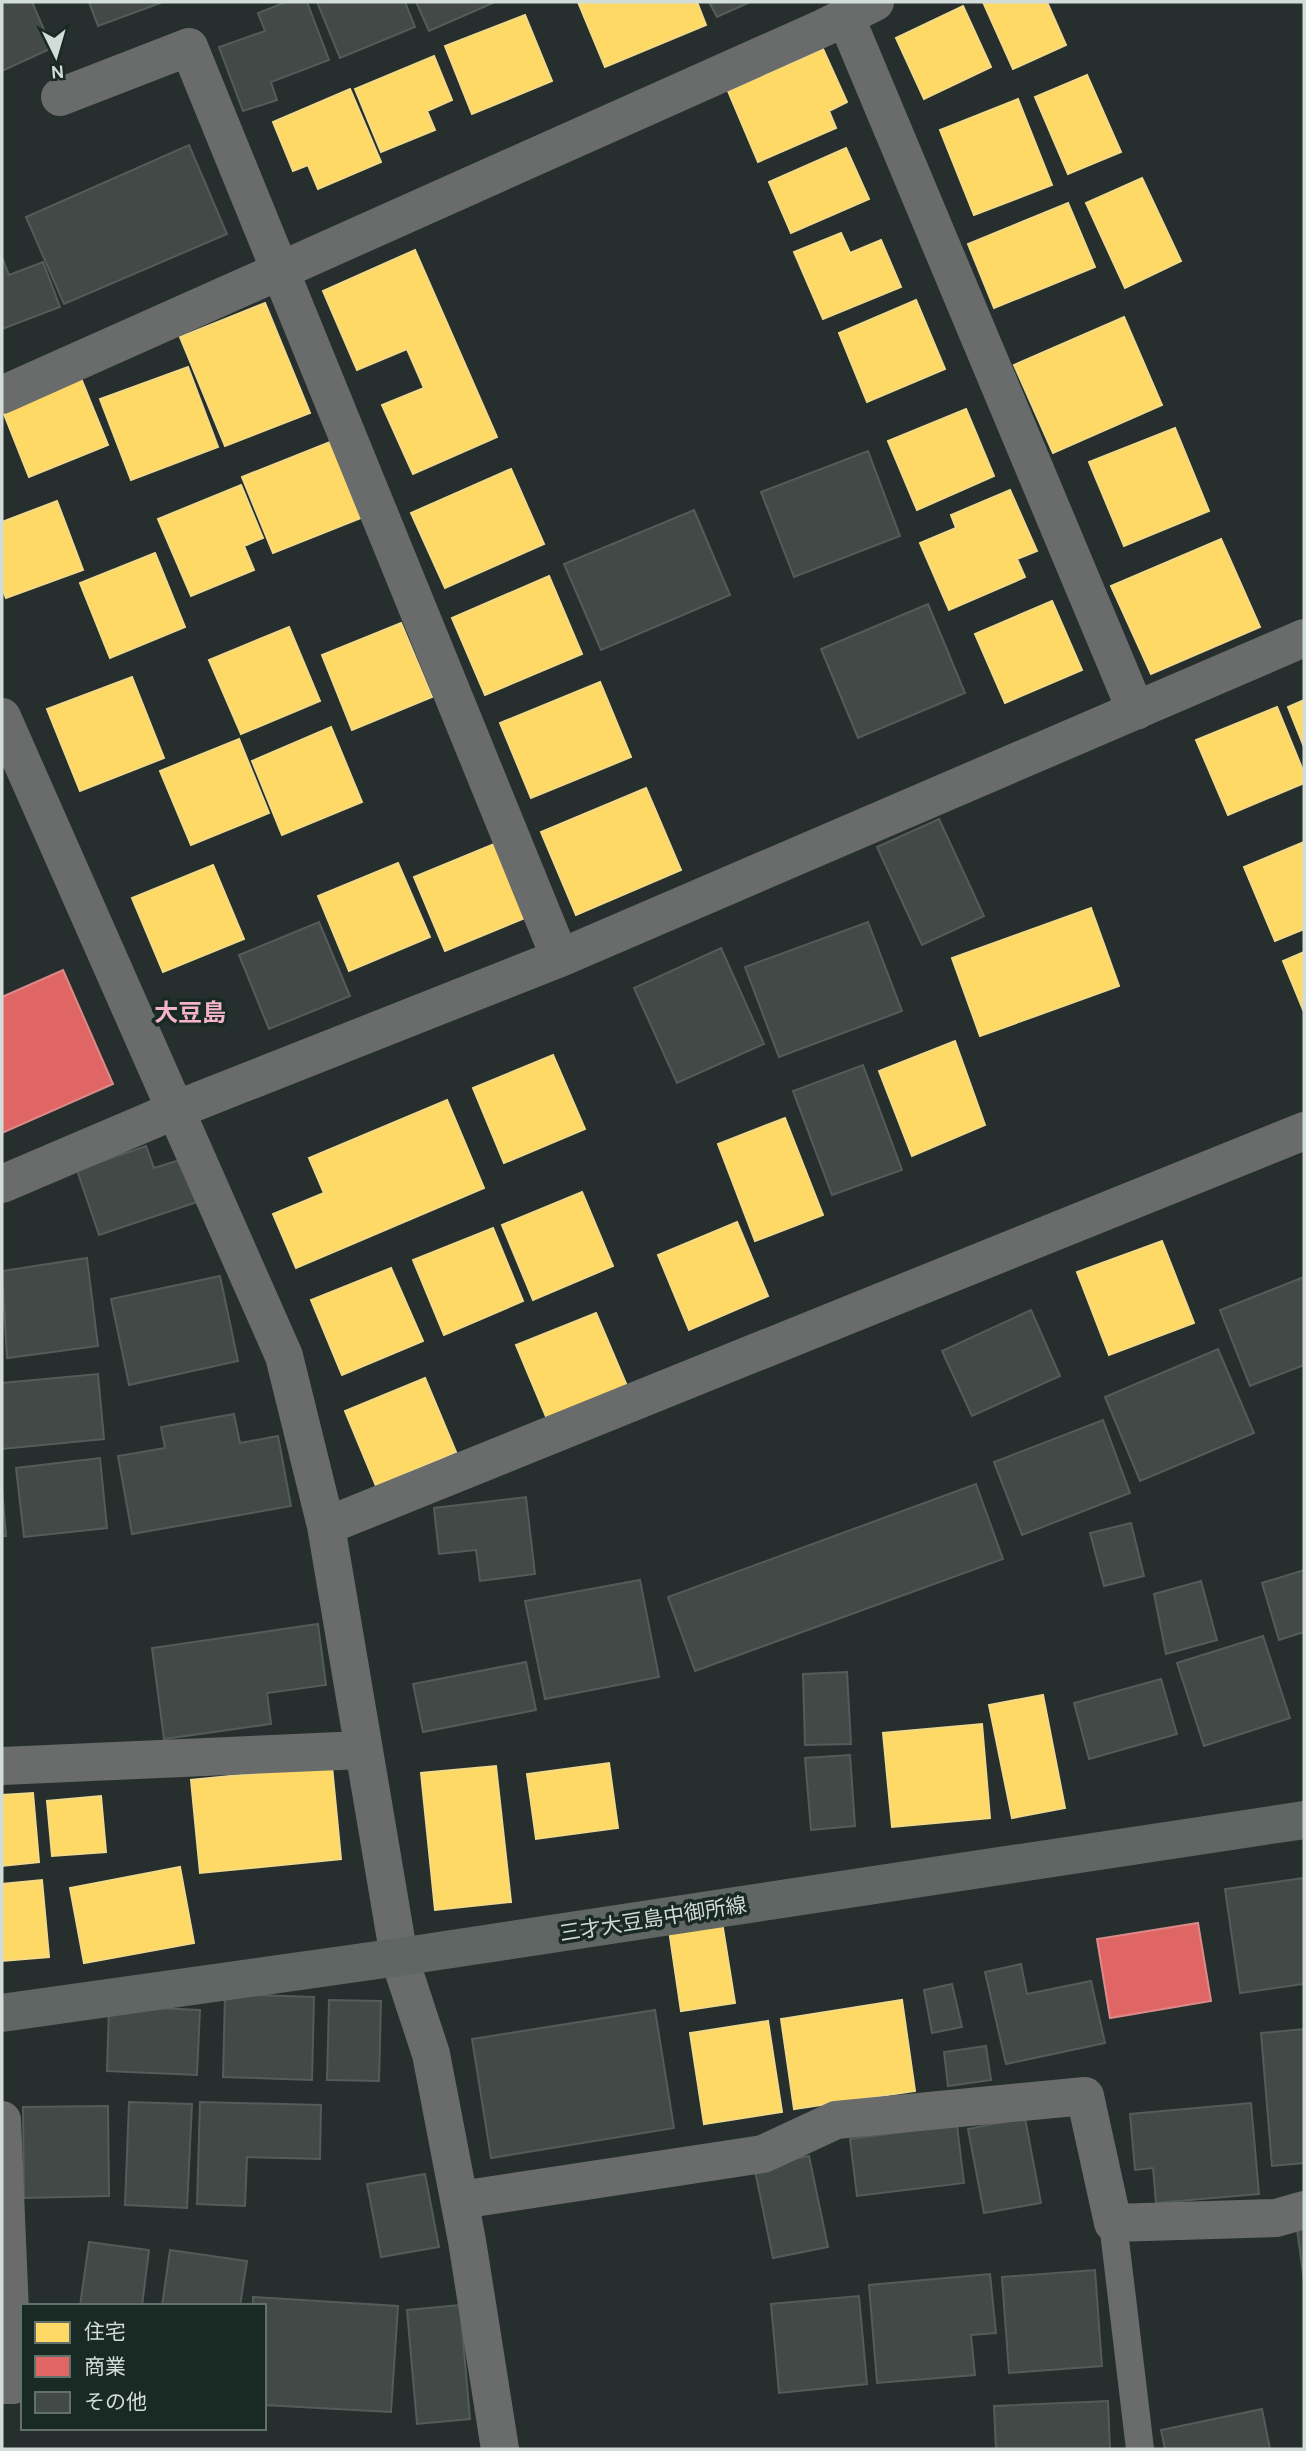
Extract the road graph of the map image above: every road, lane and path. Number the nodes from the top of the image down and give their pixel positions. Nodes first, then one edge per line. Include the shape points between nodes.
1 (860, 10) edge
2 (60, 97) dead end
3 (282, 270) junction
4 (2, 395) edge
5 (1304, 638) edge
6 (1136, 711) junction
7 (2, 717) edge
8 (560, 958) junction
9 (177, 1109) junction
10 (1304, 1130) edge
11 (2, 1184) edge
12 (326, 1526) junction
13 (362, 1750) junction
14 (2, 1766) edge
15 (1304, 1820) edge
16 (399, 1957) junction
17 (2, 2013) edge
18 (2, 2120) edge
19 (460, 2200) junction
20 (1304, 2210) edge
21 (1113, 2224) junction
22 (2, 2385) edge
23 (500, 2449) edge
24 (1140, 2449) edge

1 - 3 street
1 - 6 street
2 - 3 street via 189,47
3 - 4 street
3 - 8 street
5 - 6 street
6 - 8 street
7 - 9 street
8 - 9 street
9 - 11 street
9 - 12 street via 284,1356
10 - 12 street
12 - 13 street
13 - 14 street
13 - 16 street
15 - 16 main road, 三才大豆島中御所線
16 - 17 main road, 三才大豆島中御所線
16 - 19 street via 431,2054
18 - 22 street via 13,2385
19 - 21 street via 763,2154 836,2120 1085,2096
19 - 23 street
20 - 21 street via 1276,2218
21 - 24 lane

